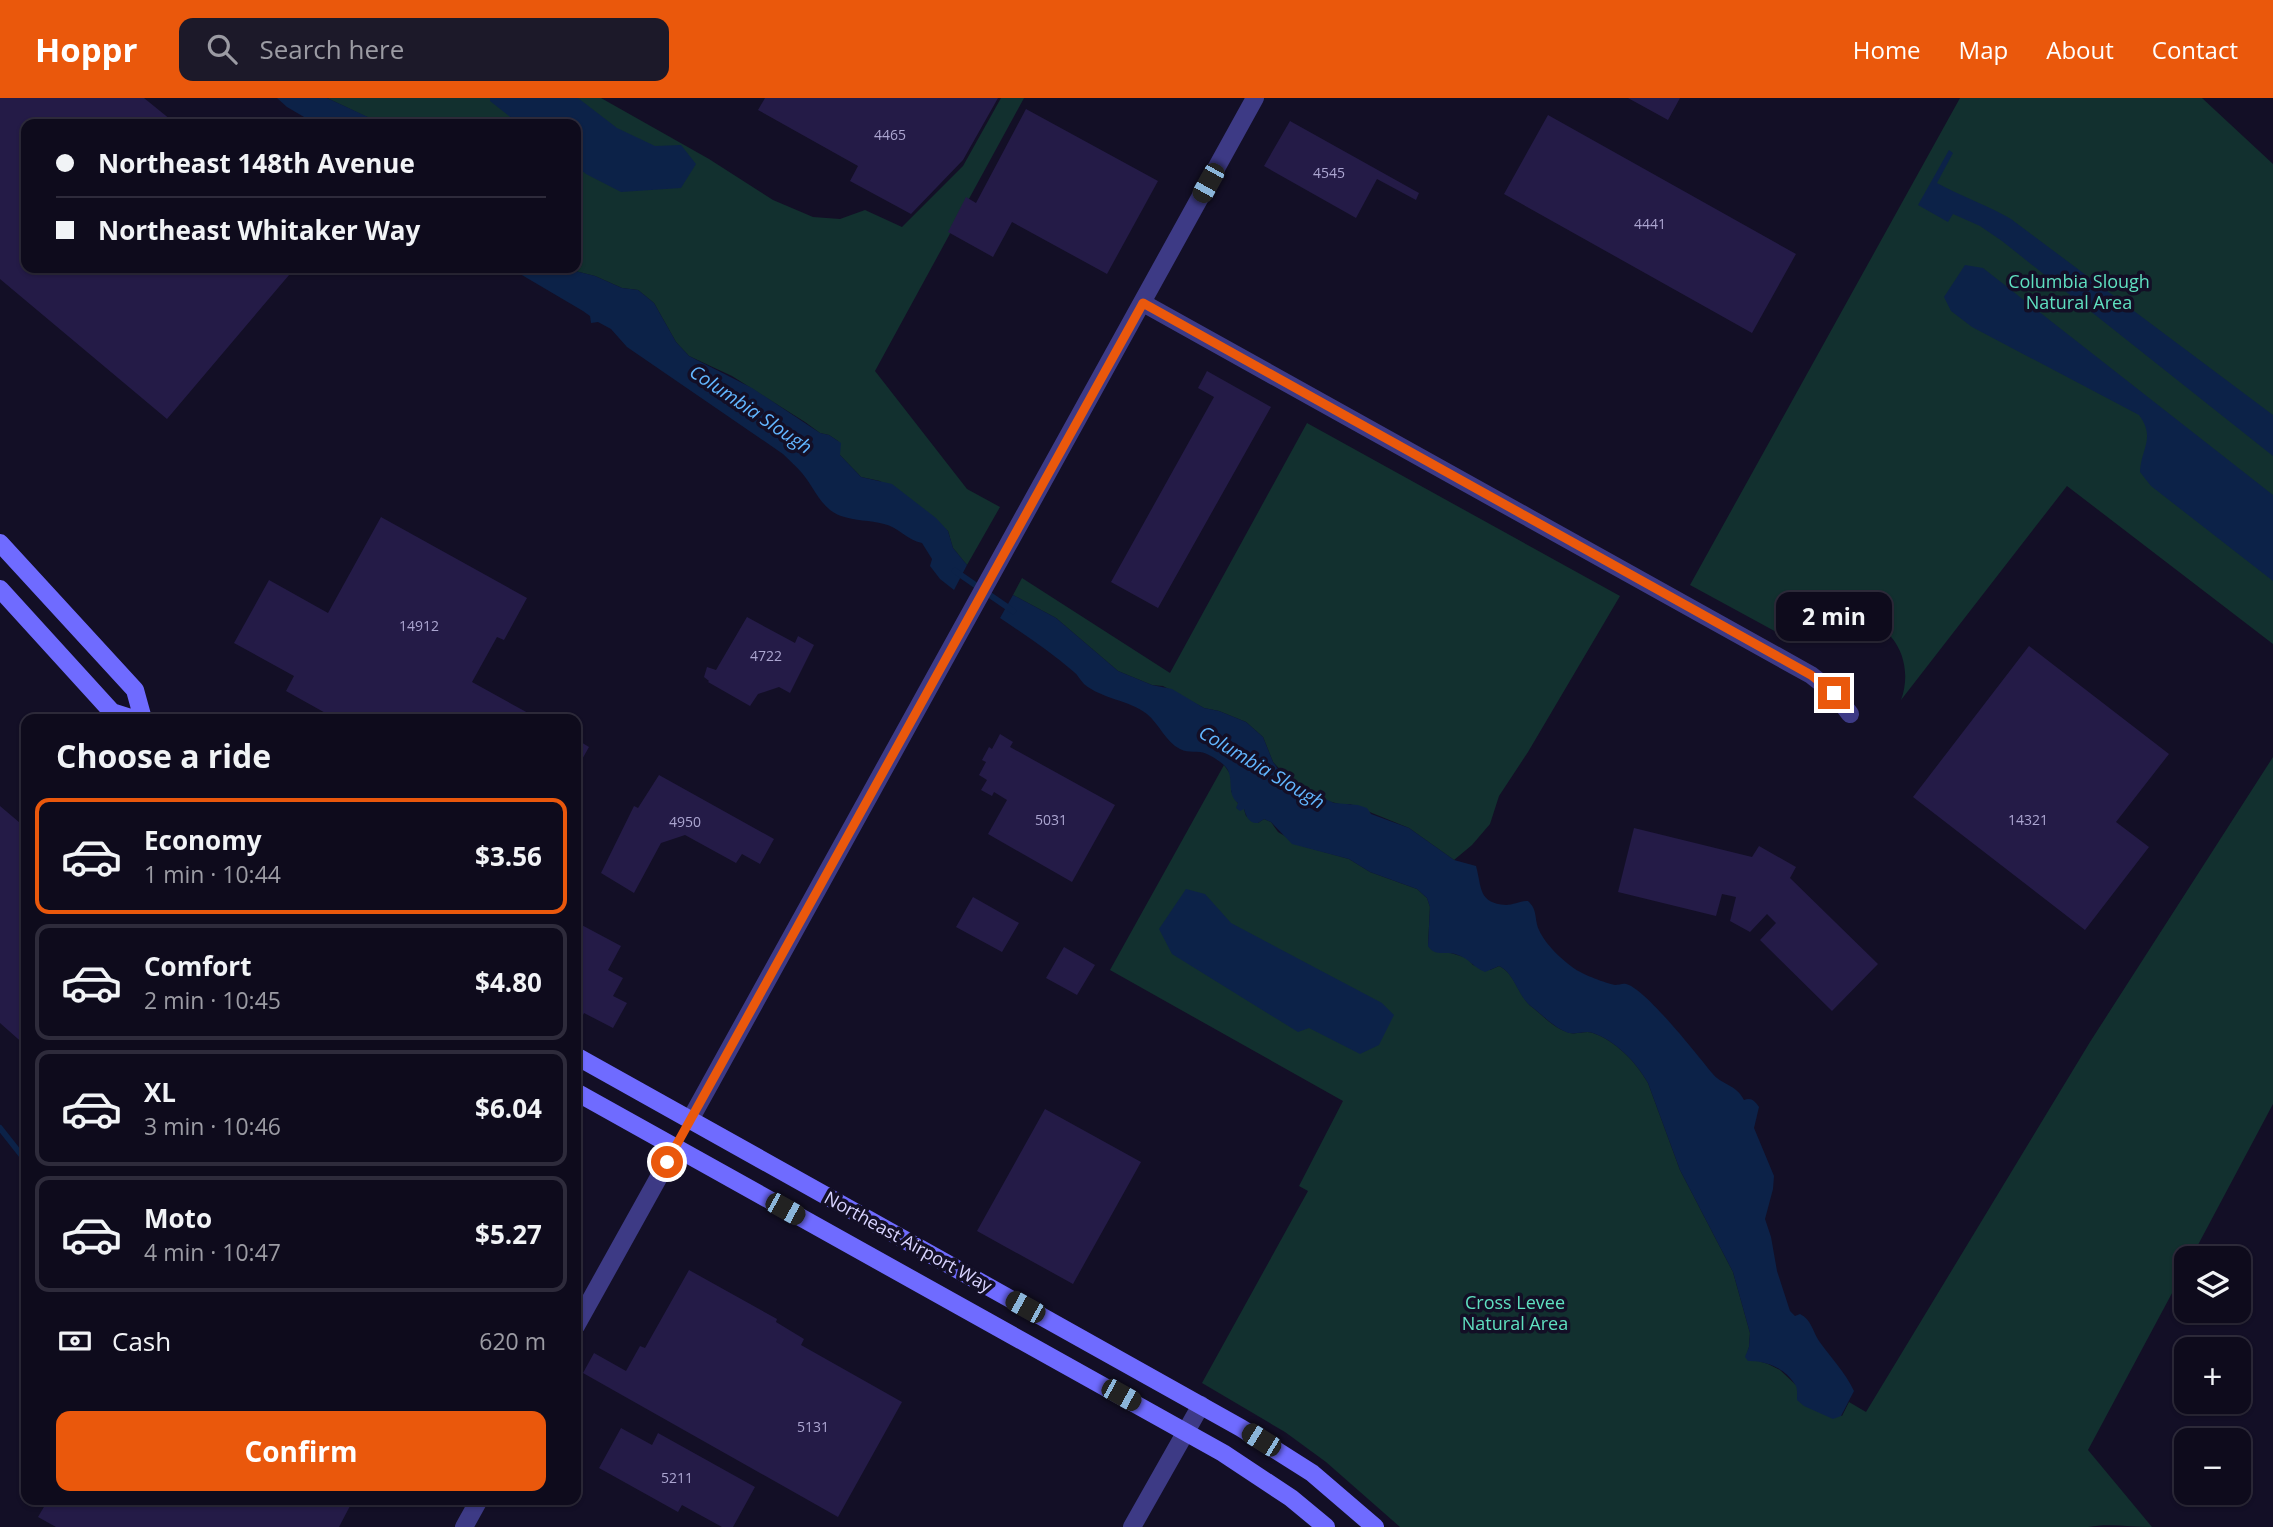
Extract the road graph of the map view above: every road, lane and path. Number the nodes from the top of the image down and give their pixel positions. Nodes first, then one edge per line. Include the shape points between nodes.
1 (1255, 98) edge
2 (1143, 303) junction
3 (0, 543) edge
4 (0, 589) edge
5 (118, 714) edge
6 (142, 714) edge
7 (1850, 714) dead end
8 (581, 1059) edge
9 (581, 1095) edge
10 (690, 1120) junction
11 (675, 1148) junction
12 (581, 1317) edge
13 (1201, 1405) junction
14 (1186, 1432) junction
15 (476, 1505) edge
16 (464, 1527) edge
17 (1132, 1527) edge
18 (1326, 1527) edge
19 (1375, 1527) edge

1 - 2 street
2 - 7 street via 1811,675 1834,693
2 - 10 street
3 - 6 main road via 135,690
4 - 5 main road
8 - 10 main road, Northeast Airport Way
9 - 11 main road, Northeast Airport Way
10 - 11 main road
10 - 13 main road, Northeast Airport Way
11 - 12 street
11 - 14 main road, Northeast Airport Way
13 - 14 street
13 - 19 main road, Northeast Airport Way via 1312,1473
14 - 17 street
14 - 18 main road, Northeast Airport Way via 1256,1474
15 - 16 street

